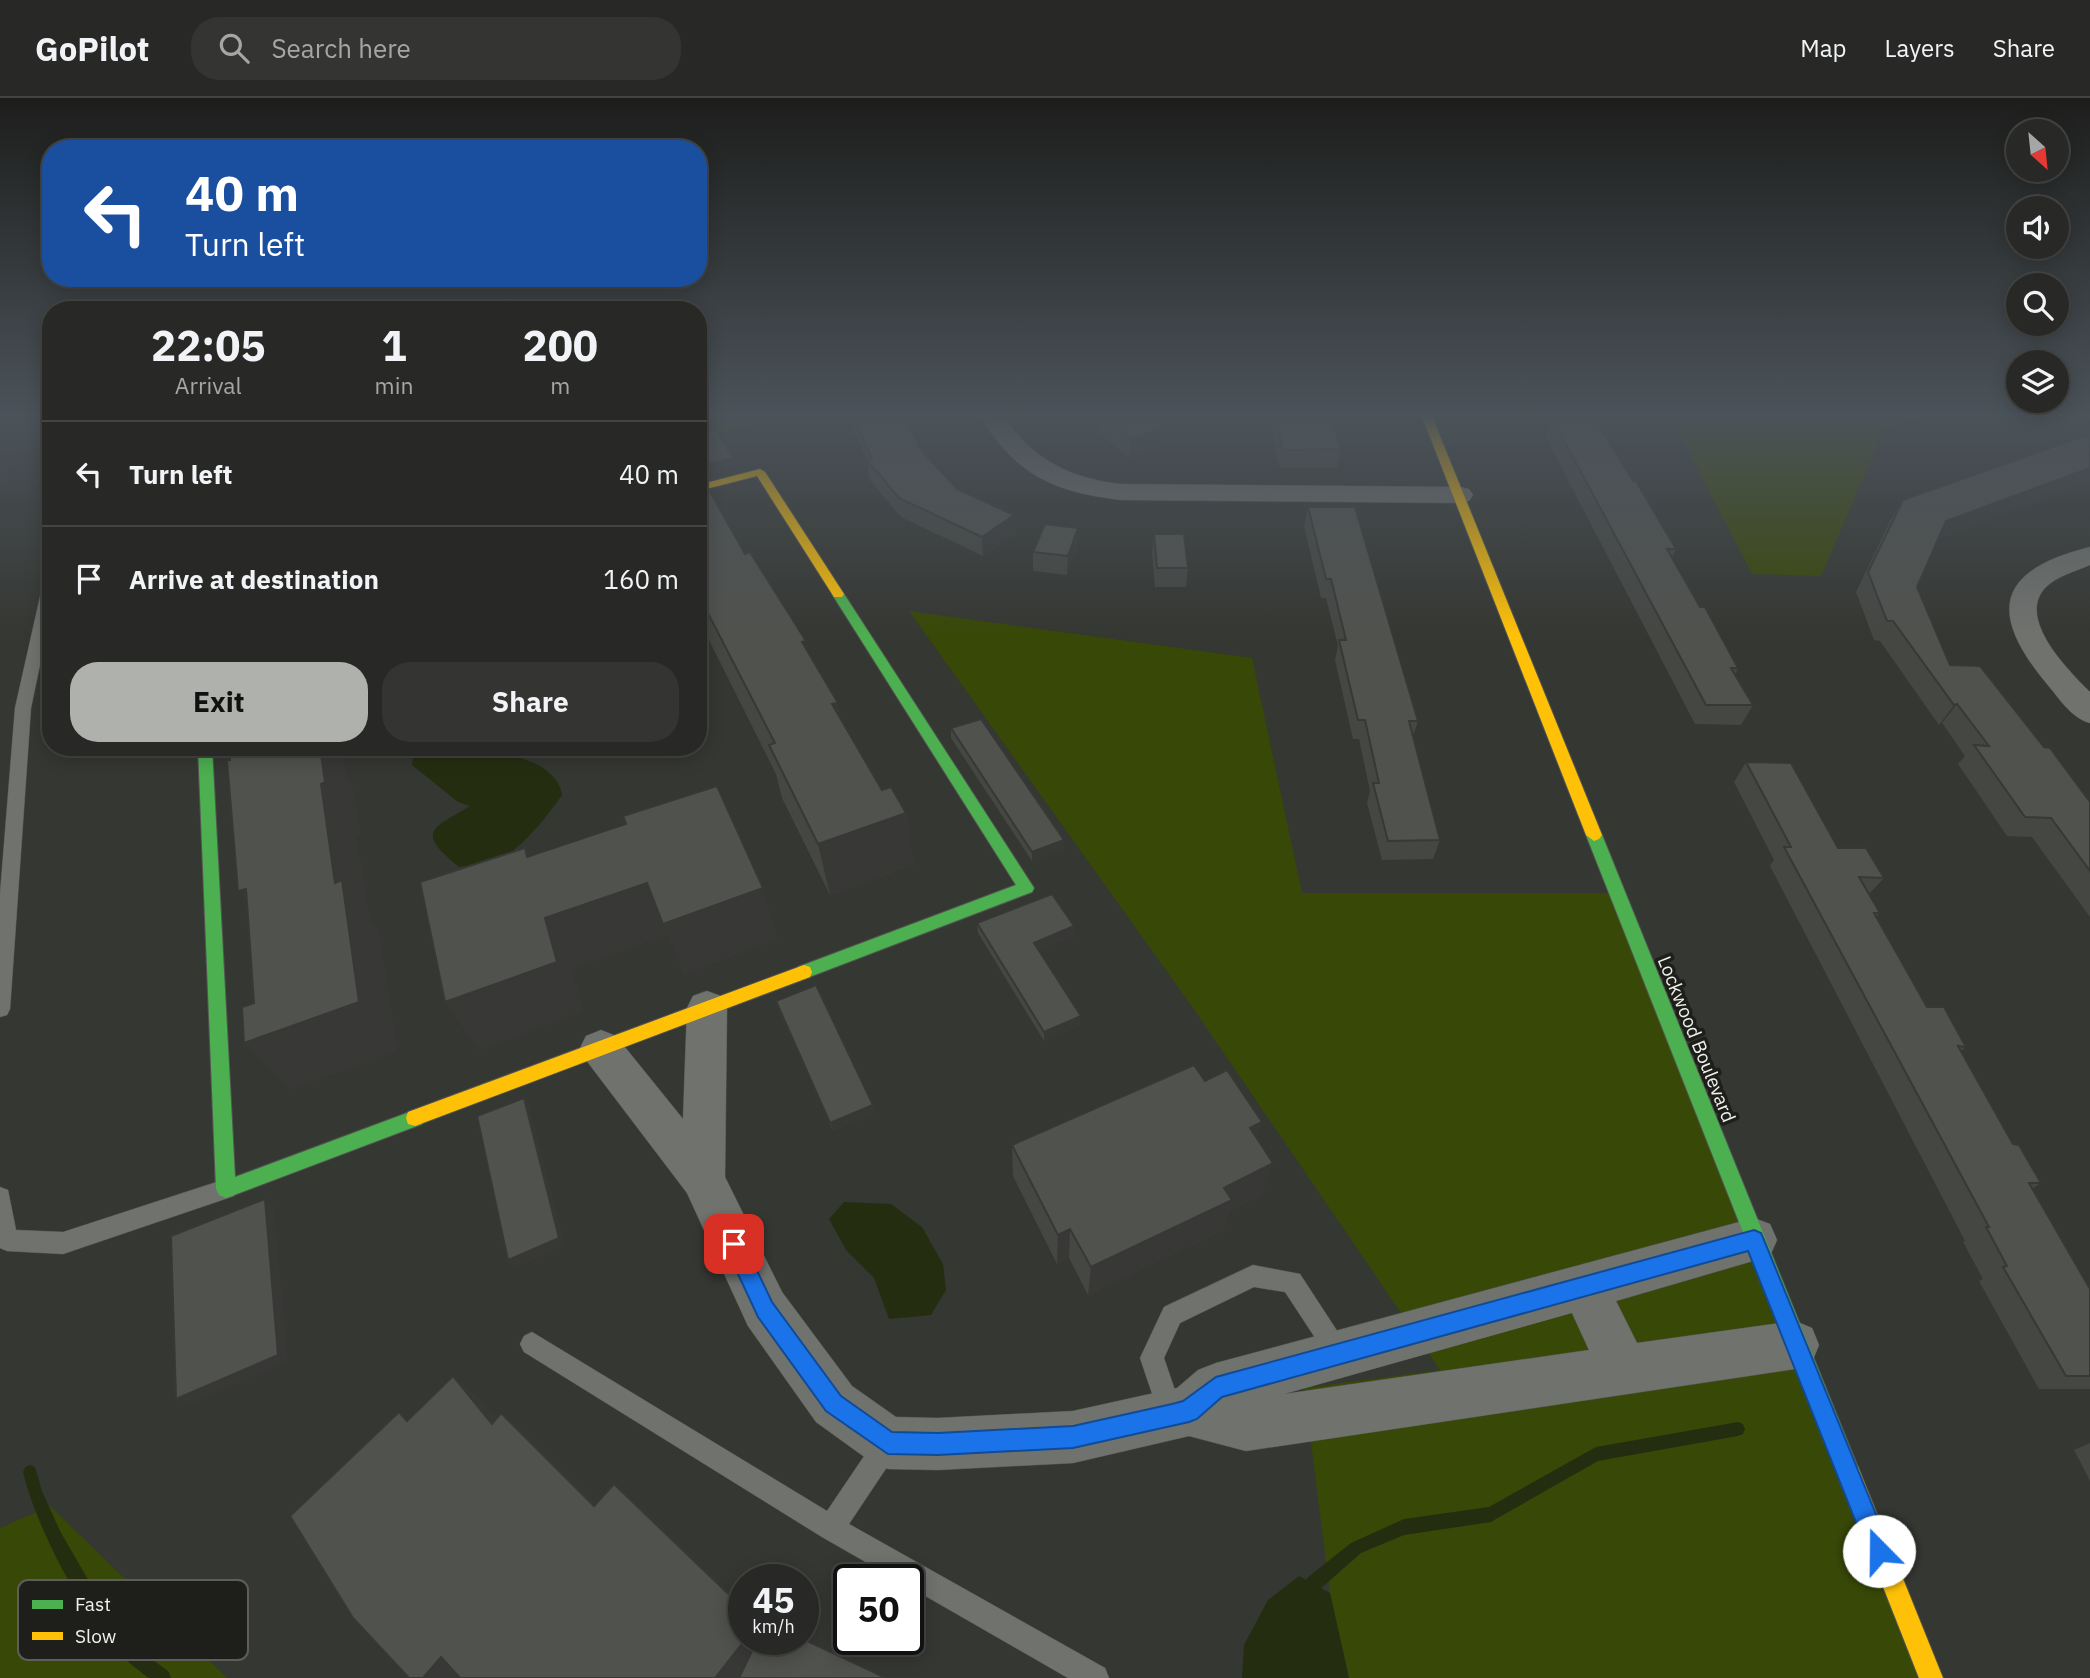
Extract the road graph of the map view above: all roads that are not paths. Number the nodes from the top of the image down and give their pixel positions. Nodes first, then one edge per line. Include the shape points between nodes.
1 (770, 488) edge
2 (1086, 488) edge
3 (1457, 488) edge
4 (1460, 495) junction
5 (2090, 555) edge
6 (42, 620) edge
7 (2090, 712) edge
8 (205, 756) edge
9 (707, 1008) junction
10 (0, 1009) edge
11 (601, 1048) junction
12 (703, 1178) junction
13 (226, 1189) junction
14 (0, 1197) edge
15 (1754, 1240) junction
16 (1584, 1287) junction
17 (532, 1345) dead end
18 (1795, 1345) junction
19 (1339, 1354) junction
20 (1624, 1369) junction
21 (1180, 1413) junction
22 (888, 1443) junction
23 (831, 1528) junction
24 (1096, 1678) edge
25 (1931, 1678) edge

1 - 9 street via 1026,888
2 - 4 street via 1121,492
3 - 4 street, Lockwood Boulevard
4 - 15 street, Lockwood Boulevard
5 - 7 street via 2033,583 2024,601 2022,622 2032,643
6 - 10 lane via 23,708
8 - 13 street
9 - 11 street
9 - 12 street
11 - 12 street
11 - 13 street
12 - 22 street via 765,1309 834,1404
13 - 14 lane via 63,1243 7,1240
15 - 16 street
15 - 18 street, Lockwood Boulevard
16 - 19 street
16 - 20 street
17 - 23 lane
18 - 20 street
18 - 25 street, Lockwood Boulevard
19 - 21 street via 1216,1388
19 - 21 lane via 1292,1282 1253,1276 1172,1315 1152,1358
20 - 21 street via 1246,1425
21 - 22 street via 1073,1437
22 - 23 lane
23 - 24 lane

